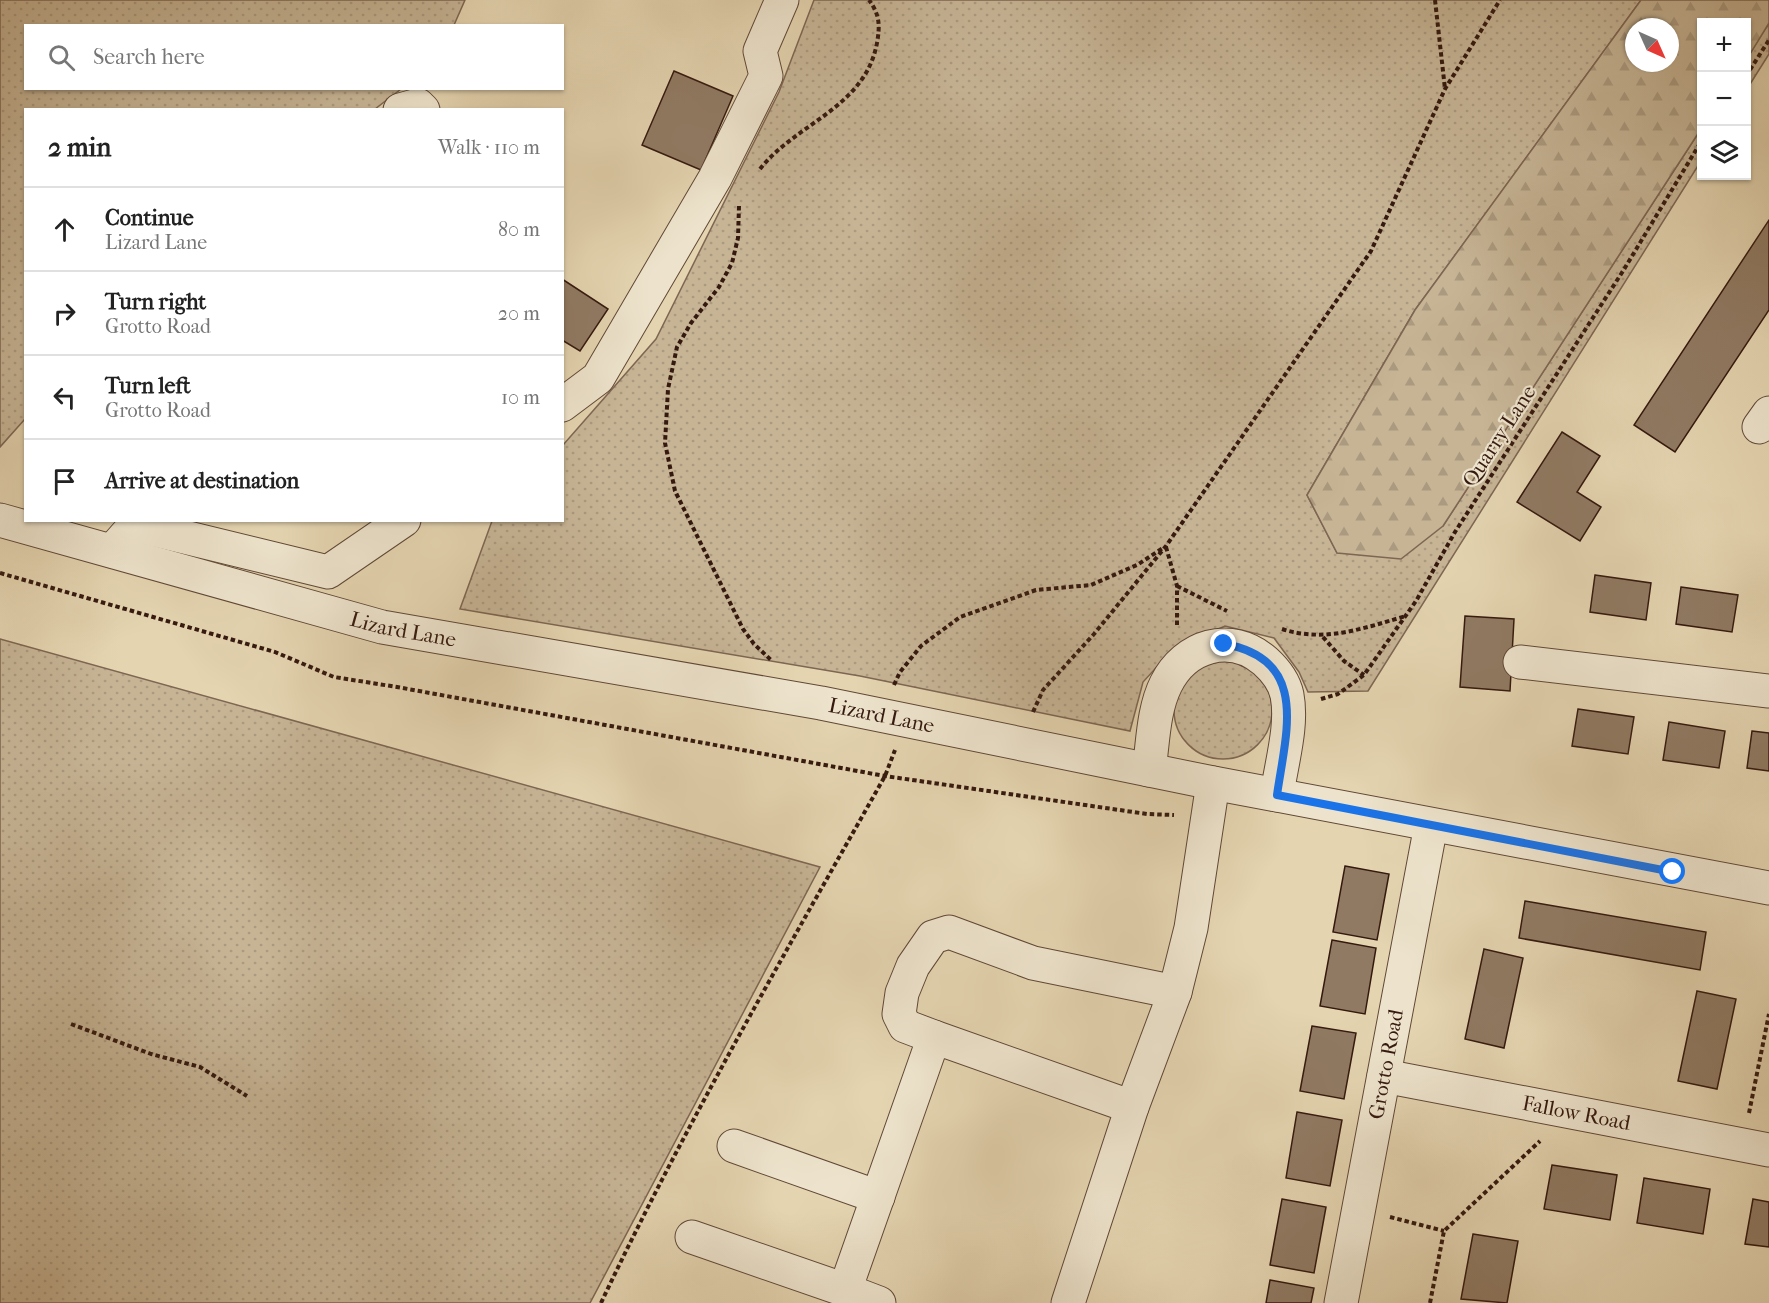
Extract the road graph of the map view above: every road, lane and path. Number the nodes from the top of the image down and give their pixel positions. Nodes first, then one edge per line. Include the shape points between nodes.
1 (782, 0) edge
2 (869, 0) edge
3 (1435, 0) edge
4 (1500, 0) edge
5 (1769, 40) edge
6 (1749, 72) edge
7 (1445, 89) junction
8 (407, 108) edge
9 (421, 108) edge
10 (1697, 147) edge
11 (754, 177) dead end
12 (739, 203) dead end
13 (564, 404) edge
14 (0, 520) edge
15 (401, 522) edge
16 (78, 530) edge
17 (1166, 546) junction
18 (112, 551) junction
19 (0, 573) edge
20 (1177, 585) junction
21 (1236, 614) dead end
22 (1406, 616) junction
23 (1272, 626) dead end
24 (1323, 636) junction
25 (1192, 653) junction
26 (1520, 662) dead end
27 (777, 665) dead end
28 (1364, 675) junction
29 (1769, 691) edge
30 (1288, 710) junction
31 (879, 715) junction
32 (1025, 745) junction
33 (1149, 770) junction
34 (885, 776) junction
35 (1213, 783) junction
36 (1277, 795) junction
37 (1208, 816) junction
38 (1431, 825) junction
39 (1769, 888) edge
40 (1175, 992) junction
41 (1769, 1014) edge
42 (1768, 1020) edge
43 (71, 1024) dead end
44 (934, 1037) junction
45 (1384, 1076) junction
46 (247, 1096) dead end
47 (1131, 1107) junction
48 (1571, 1112) junction
49 (734, 1146) dead end
50 (1756, 1147) edge
51 (878, 1197) junction
52 (1358, 1210) junction
53 (1444, 1230) junction
54 (692, 1237) dead end
55 (845, 1290) junction
56 (601, 1303) edge
57 (879, 1303) edge
58 (1068, 1303) edge
59 (1341, 1303) edge
60 (1430, 1303) edge

1 - 13 street via 760,51 766,76 715,178 598,378
2 - 11 path via 880,24 875,53 861,82 841,104 783,145
3 - 7 path
4 - 7 path
5 - 6 path
7 - 17 path via 1371,251
8 - 9 street
10 - 22 path, Quarry Lane
12 - 27 path via 738,238 732,262 677,347 668,389 665,444 675,491 743,629
14 - 16 street, Lizard Lane
15 - 18 street via 328,572 135,525
16 - 18 street, Lizard Lane
17 - 20 path
17 - 31 path via 1137,565 1091,585 1036,590 960,617 921,646 900,672
17 - 32 path via 1043,690 1035,703
18 - 31 street, Lizard Lane via 382,627
19 - 34 path via 275,652 334,677
20 - 21 path
20 - 25 path via 1175,622
22 - 24 path
22 - 28 path, Quarry Lane
23 - 24 path via 1300,635
24 - 28 path via 1344,661
25 - 30 street via 1224,644 1258,655 1282,681
25 - 33 street via 1166,684
26 - 29 street
28 - 30 path, Quarry Lane via 1338,694
30 - 36 street
31 - 32 street, Lizard Lane
32 - 33 street, Lizard Lane
33 - 35 street, Lizard Lane
34 - 37 path via 1147,814
34 - 56 path via 701,1104
35 - 36 street, Lizard Lane
35 - 37 street
36 - 38 street, Lizard Lane
37 - 40 street via 1191,928
38 - 39 street, Lizard Lane
38 - 45 street, Grotto Road
40 - 44 street via 1033,963 949,932 933,937 902,993 899,1014 905,1026
40 - 47 street
41 - 42 path
42 - 50 path
43 - 46 path via 151,1054 200,1067
44 - 47 street
44 - 51 street
45 - 48 street, Fallow Road
45 - 52 street, Grotto Road
47 - 58 street
48 - 50 street, Fallow Road
48 - 53 path
49 - 51 street
51 - 55 street
52 - 53 path
52 - 59 street, Grotto Road
53 - 60 path
54 - 55 street
55 - 57 street

